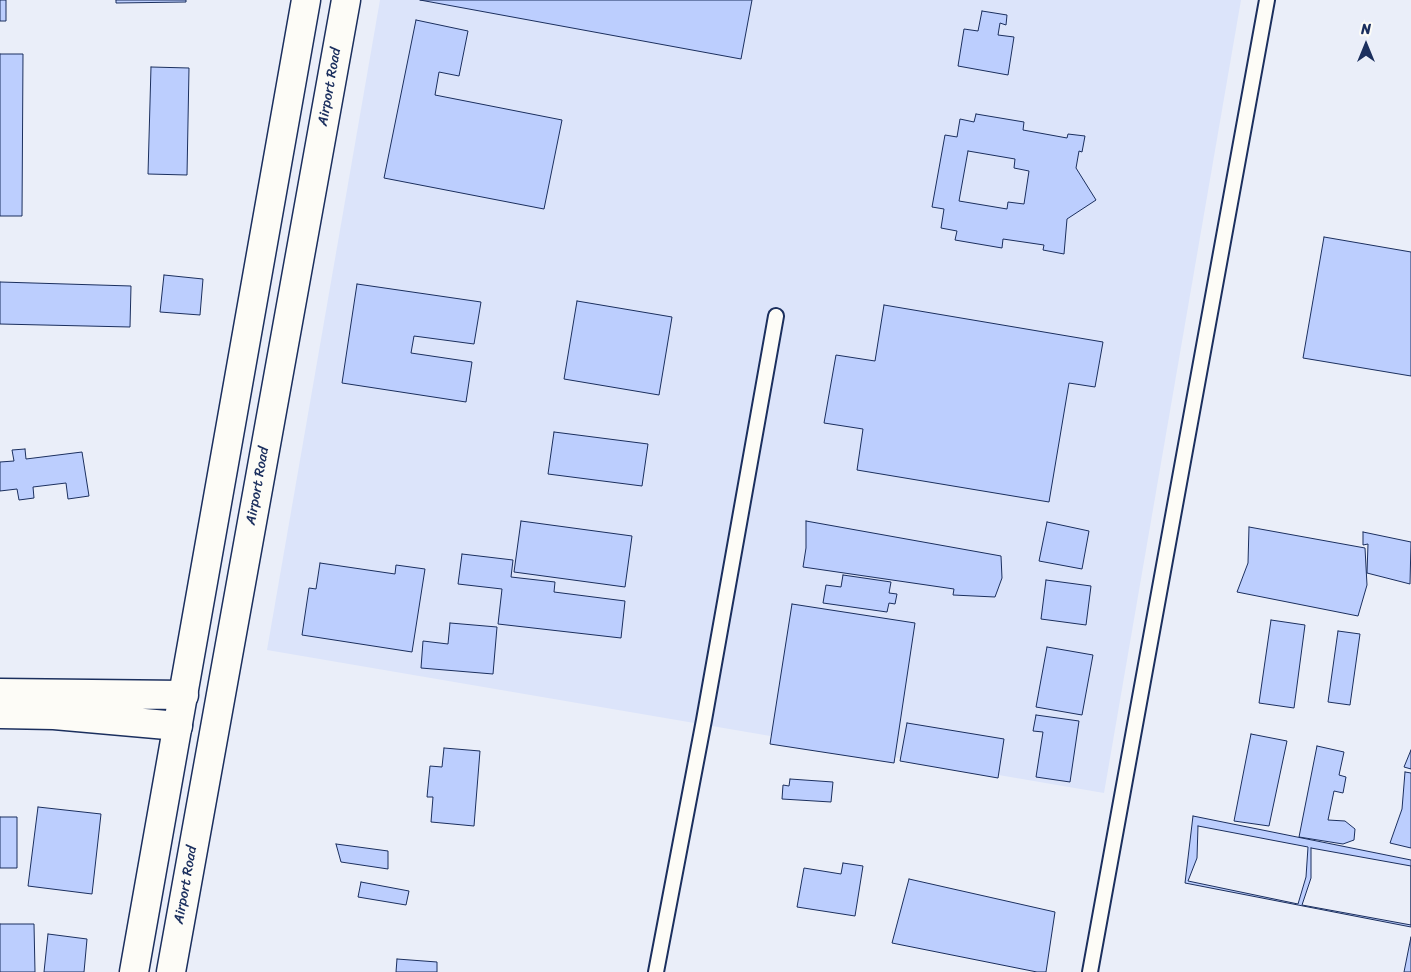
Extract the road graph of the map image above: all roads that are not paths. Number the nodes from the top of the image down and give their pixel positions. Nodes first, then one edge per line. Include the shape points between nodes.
1 (306, 0) edge
2 (346, 0) edge
3 (1267, 0) edge
4 (776, 316) dead end
5 (0, 693) edge
6 (184, 695) junction
7 (0, 714) edge
8 (178, 726) junction
9 (134, 972) edge
10 (171, 972) edge
11 (656, 972) edge
12 (1090, 972) edge

1 - 6 main road
2 - 10 main road, Airport Road
3 - 12 lane
4 - 11 lane
5 - 6 main road
6 - 8 main road
7 - 8 main road via 54,715
8 - 9 main road

